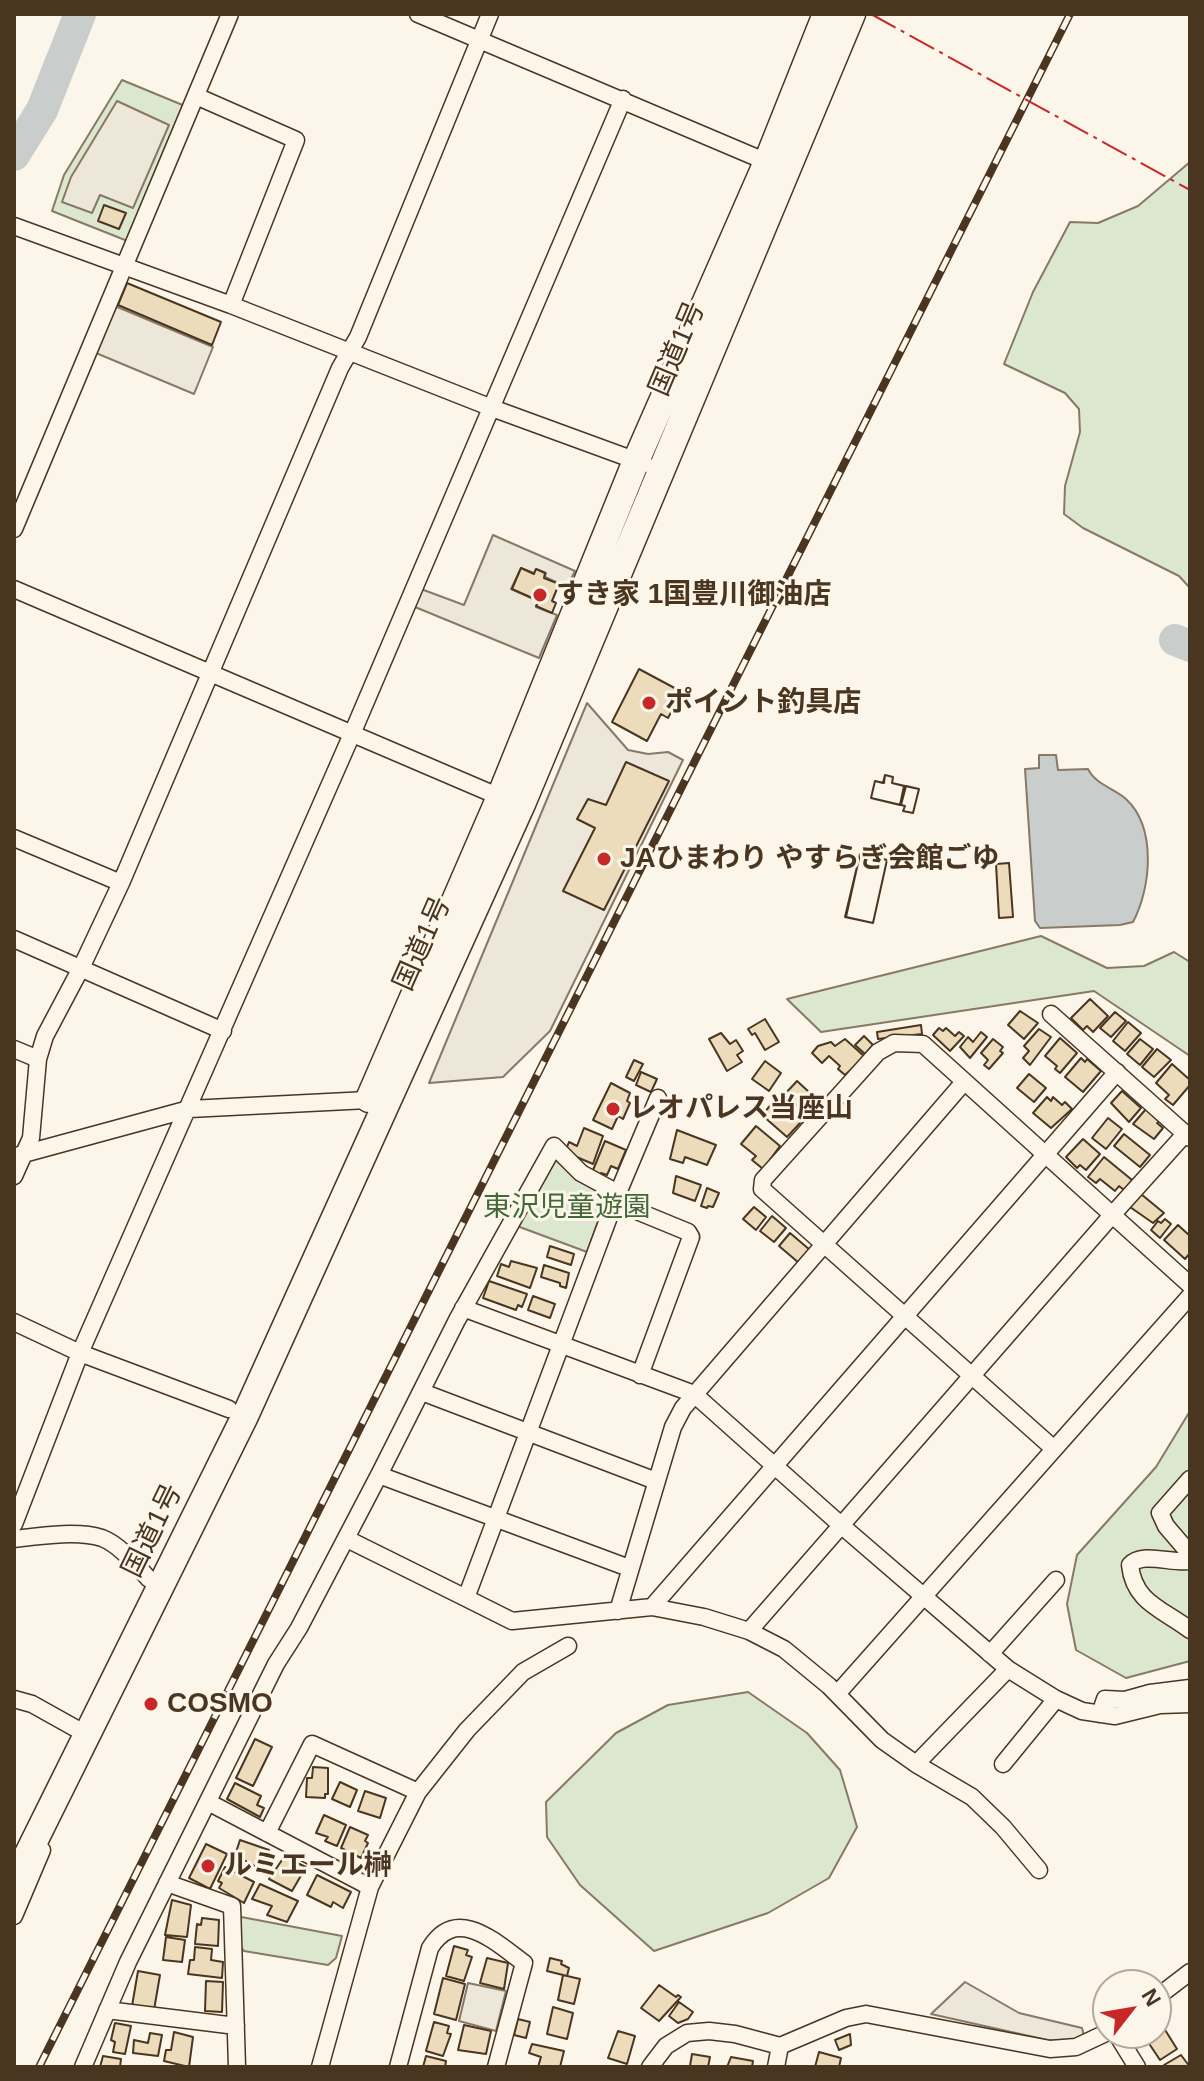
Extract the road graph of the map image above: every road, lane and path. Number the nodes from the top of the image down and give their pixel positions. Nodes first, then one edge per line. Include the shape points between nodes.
1 (230, 14) edge
2 (418, 14) edge
3 (490, 14) edge
4 (826, 14) edge
5 (852, 14) edge
6 (478, 41) junction
7 (196, 96) junction
8 (623, 99) junction
9 (767, 162) junction
10 (16, 226) edge
11 (127, 265) junction
12 (231, 305) junction
13 (350, 351) junction
14 (492, 408) junction
15 (636, 461) junction
16 (662, 471) junction
17 (14, 529) edge
18 (14, 589) edge
19 (211, 674) junction
20 (352, 734) junction
21 (500, 797) junction
22 (14, 838) edge
23 (121, 883) junction
24 (14, 939) edge
25 (81, 968) junction
26 (1051, 1014) dead end
27 (223, 1031) junction
28 (14, 1049) edge
29 (38, 1059) junction
30 (1117, 1072) junction
31 (964, 1082) junction
32 (658, 1098) dead end
33 (368, 1100) junction
34 (189, 1109) junction
35 (1188, 1136) edge
36 (19, 1155) edge
37 (1045, 1157) junction
38 (14, 1176) edge
39 (616, 1197) junction
40 (1113, 1214) junction
41 (825, 1245) junction
42 (1190, 1285) edge
43 (1190, 1296) edge
44 (463, 1308) junction
45 (904, 1317) junction
46 (14, 1322) edge
47 (561, 1346) junction
48 (80, 1353) junction
49 (640, 1375) junction
50 (971, 1376) junction
51 (422, 1392) junction
52 (694, 1394) junction
53 (229, 1409) junction
54 (528, 1433) junction
55 (1053, 1448) junction
56 (774, 1466) junction
57 (379, 1475) junction
58 (1190, 1479) edge
59 (656, 1481) junction
60 (496, 1517) junction
61 (14, 1524) edge
62 (842, 1526) junction
63 (14, 1539) edge
64 (347, 1539) junction
65 (1190, 1554) edge
66 (1190, 1561) edge
67 (629, 1568) junction
68 (149, 1579) junction
69 (1056, 1580) dead end
70 (922, 1596) junction
71 (466, 1598) junction
72 (652, 1607) junction
73 (618, 1611) junction
74 (1190, 1630) edge
75 (749, 1631) junction
76 (568, 1646) dead end
77 (990, 1654) junction
78 (1008, 1669) junction
79 (1190, 1688) edge
80 (837, 1694) junction
81 (14, 1699) edge
82 (1056, 1699) junction
83 (1190, 1704) edge
84 (1100, 1714) junction
85 (75, 1728) junction
86 (74, 1762) junction
87 (916, 1764) junction
88 (1003, 1764) dead end
89 (418, 1792) junction
90 (208, 1802) junction
91 (267, 1833) junction
92 (14, 1851) edge
93 (1039, 1870) dead end
94 (14, 1882) edge
95 (167, 1883) junction
96 (370, 1887) junction
97 (14, 1916) edge
98 (1190, 1972) edge
99 (1172, 1986) edge
100 (107, 2010) junction
101 (236, 2026) junction
102 (1092, 2040) edge
103 (780, 2046) junction
104 (1126, 2049) edge
105 (83, 2067) edge
106 (237, 2067) edge
107 (320, 2067) edge
108 (398, 2067) edge
109 (496, 2067) edge
110 (650, 2067) edge
111 (776, 2067) edge
112 (1137, 2067) edge

1 - 7 street
2 - 6 street
3 - 6 street
4 - 9 highway, 国道1号
5 - 16 highway, 国道1号
6 - 8 street
6 - 13 street
7 - 11 street
7 - 12 street via 296,140
8 - 9 street
8 - 14 street
9 - 15 highway, 国道1号
10 - 11 street
11 - 12 street
11 - 17 street
12 - 13 street
13 - 14 street
13 - 19 street
14 - 15 street
14 - 20 street
15 - 16 street
15 - 21 highway, 国道1号
16 - 86 highway, 国道1号 via 522,804 245,1416
18 - 19 street
19 - 20 street
19 - 23 street
20 - 21 street
20 - 27 street
21 - 33 highway, 国道1号
22 - 23 street
23 - 25 street
24 - 25 street
25 - 27 street
25 - 29 street
26 - 30 street
27 - 34 street
28 - 29 street
29 - 36 street via 31,1138
30 - 35 street
30 - 37 street
31 - 37 street
31 - 41 street
31 - 41 street via 923,1044 894,1043 878,1052 763,1180 762,1189
32 - 39 street
33 - 34 street
33 - 53 highway, 国道1号
34 - 36 street
34 - 48 street
35 - 40 street
36 - 38 street
37 - 40 street
37 - 45 street
39 - 44 street via 554,1146
39 - 47 street
39 - 49 street via 691,1237
40 - 42 street
40 - 50 street
41 - 45 street
41 - 52 street
43 - 55 street
44 - 47 street
44 - 51 street
45 - 50 street
45 - 56 street
46 - 48 street
47 - 49 street
47 - 54 street
48 - 53 street
48 - 61 street
49 - 52 street
50 - 55 street
50 - 62 street
51 - 54 street
51 - 57 street
52 - 56 street
52 - 59 street via 673,1427
53 - 68 highway, 国道1号
54 - 59 street
54 - 60 street
55 - 70 street
56 - 62 street
56 - 72 street
57 - 60 street
57 - 64 street
58 - 65 street via 1160,1513
59 - 67 street
60 - 67 street
60 - 71 street
62 - 70 street
62 - 75 street
63 - 68 street via 58,1533 102,1538
64 - 71 street
64 - 90 street via 276,1664
66 - 74 street via 1141,1558 1130,1565 1143,1599
67 - 73 street
68 - 85 highway, 国道1号
69 - 77 street
70 - 77 street
70 - 80 street
71 - 73 street via 520,1622
72 - 73 street
72 - 75 street
75 - 80 street via 784,1649
76 - 89 street via 523,1672
77 - 78 street
78 - 82 street
78 - 87 street
79 - 84 street via 1105,1699
80 - 87 street via 882,1740
81 - 85 street
82 - 84 street
82 - 88 street
83 - 84 street
85 - 92 highway, 国道1号
86 - 94 highway, 国道1号
86 - 97 street
87 - 93 street via 972,1797
89 - 91 street via 312,1744
89 - 96 street
90 - 91 street
90 - 95 street
91 - 96 street
95 - 100 street
95 - 101 street via 232,1906
96 - 107 street
98 - 99 street
100 - 101 street
100 - 105 street
101 - 106 street
102 - 103 street via 1050,2049 860,2014
103 - 110 street via 735,2034 696,2032 672,2041
103 - 111 street
104 - 112 street
108 - 109 street via 430,1948 441,1934 462,1928 484,1934 524,1963

